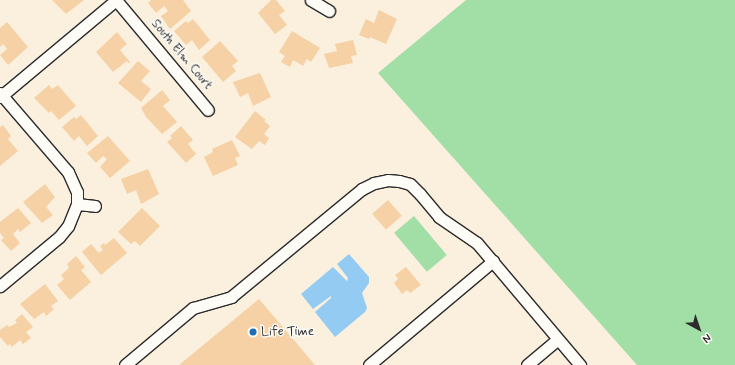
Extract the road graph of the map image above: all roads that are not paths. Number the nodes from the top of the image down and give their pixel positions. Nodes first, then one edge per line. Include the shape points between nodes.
1 (116, 0) edge
2 (311, 0) edge
3 (329, 11) dead end
4 (1, 95) edge
5 (208, 110) dead end
6 (77, 204) junction
7 (95, 206) dead end
8 (493, 261) junction
9 (0, 286) edge
10 (558, 339) junction
11 (125, 365) edge
12 (368, 365) edge
13 (527, 365) edge
14 (580, 365) edge

1 - 4 street
1 - 5 street, South Elm Court
2 - 3 street
4 - 6 street via 68,172 77,192
6 - 7 street
6 - 9 street via 68,226 59,237
8 - 10 street
8 - 11 street via 477,243 439,217 410,184 399,180 374,183 362,189 231,297 193,308
8 - 12 street
10 - 13 street
10 - 14 street

